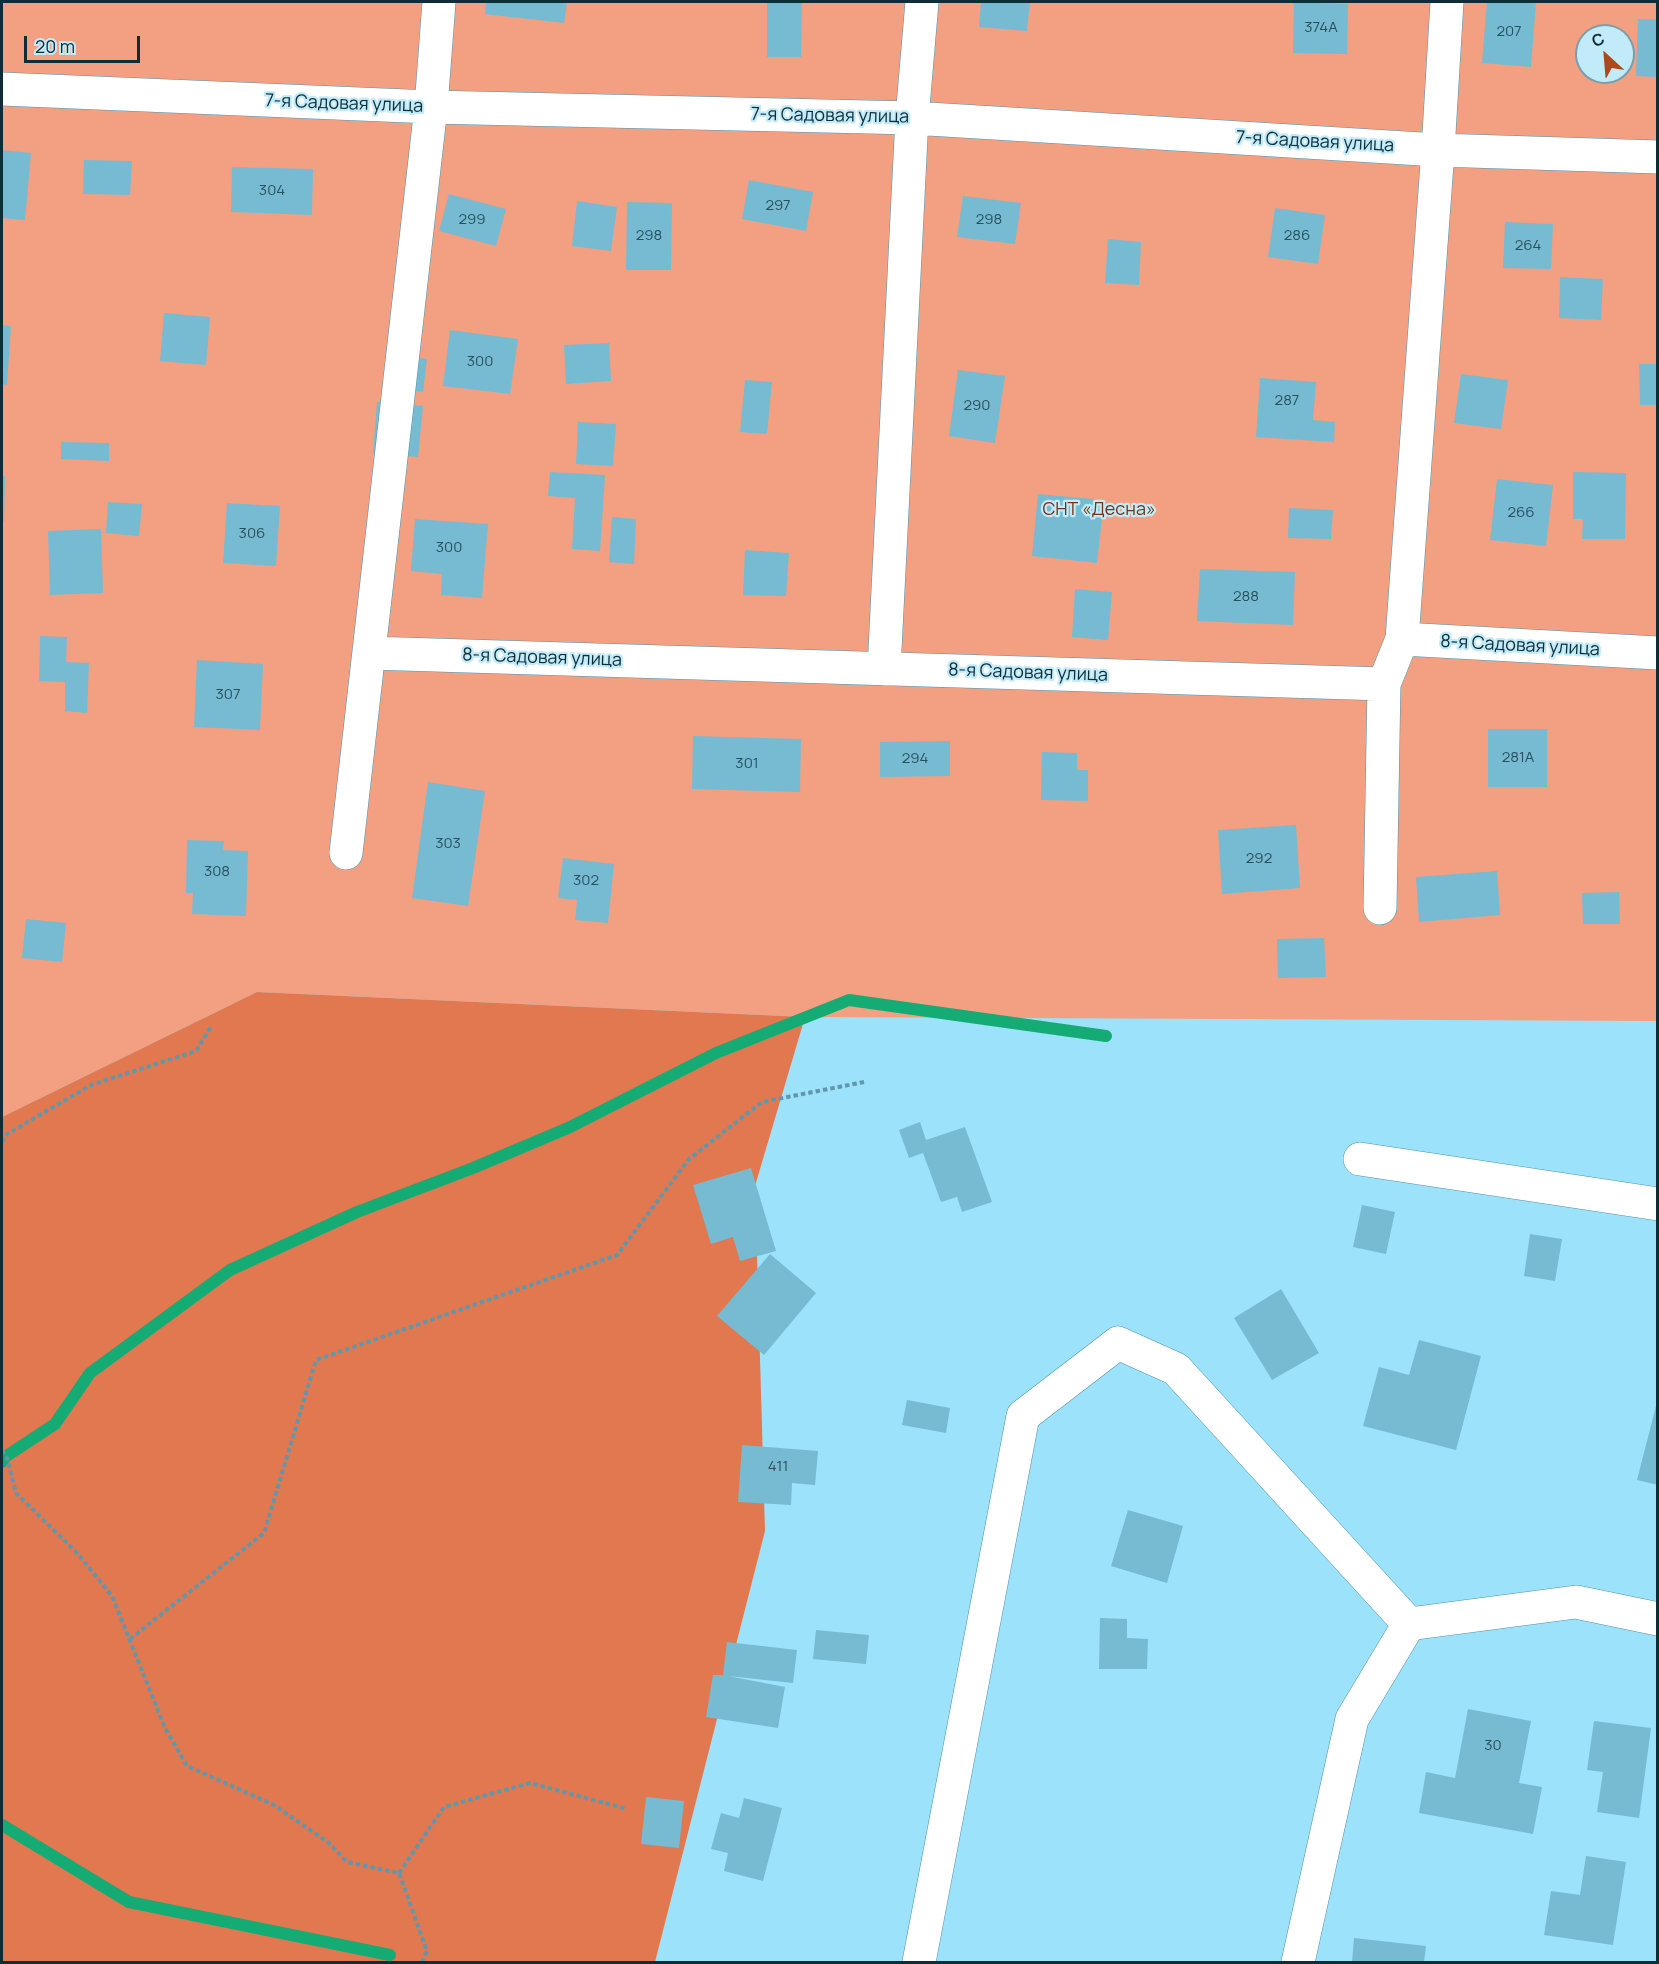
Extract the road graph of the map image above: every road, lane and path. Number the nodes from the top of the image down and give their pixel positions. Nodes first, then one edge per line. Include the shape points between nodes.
1 (439, 2) edge
2 (922, 2) edge
3 (1447, 2) edge
4 (2, 89) edge
5 (431, 107) junction
6 (912, 118) junction
7 (1438, 150) junction
8 (1658, 157) edge
9 (1402, 639) junction
10 (369, 653) junction
11 (1658, 653) edge
12 (884, 669) junction
13 (1384, 684) junction
14 (346, 853) dead end
15 (1380, 908) dead end
16 (212, 1025) dead end
17 (864, 1082) dead end
18 (2, 1142) edge
19 (1360, 1159) dead end
20 (1658, 1204) edge
21 (2, 1450) edge
22 (1658, 1618) edge
23 (1409, 1624) junction
24 (130, 1639) junction
25 (627, 1809) dead end
26 (399, 1873) junction
27 (422, 1962) edge
28 (919, 1962) edge
29 (1298, 1962) edge

1 - 5 lane
2 - 6 lane
3 - 7 lane
4 - 5 lane, 7-я Садовая улица
5 - 6 lane, 7-я Садовая улица
5 - 10 lane
6 - 7 lane, 7-я Садовая улица
6 - 12 lane
7 - 8 lane, 7-я Садовая улица
7 - 9 lane
9 - 11 lane, 8-я Садовая улица
9 - 13 lane
10 - 12 lane, 8-я Садовая улица
10 - 14 lane
12 - 13 lane, 8-я Садовая улица
13 - 15 lane
16 - 18 path via 196,1051 91,1085 7,1134
17 - 24 path via 762,1102 689,1159 616,1255 316,1360 264,1533
19 - 20 lane
21 - 24 path via 16,1493 78,1554 112,1596
22 - 23 lane via 1576,1602
23 - 28 lane via 1176,1369 1118,1343 1023,1416
23 - 29 lane via 1352,1719
24 - 26 path via 165,1728 188,1766 274,1805 329,1843 347,1862
25 - 26 path via 530,1783 444,1807
26 - 27 path via 427,1951

